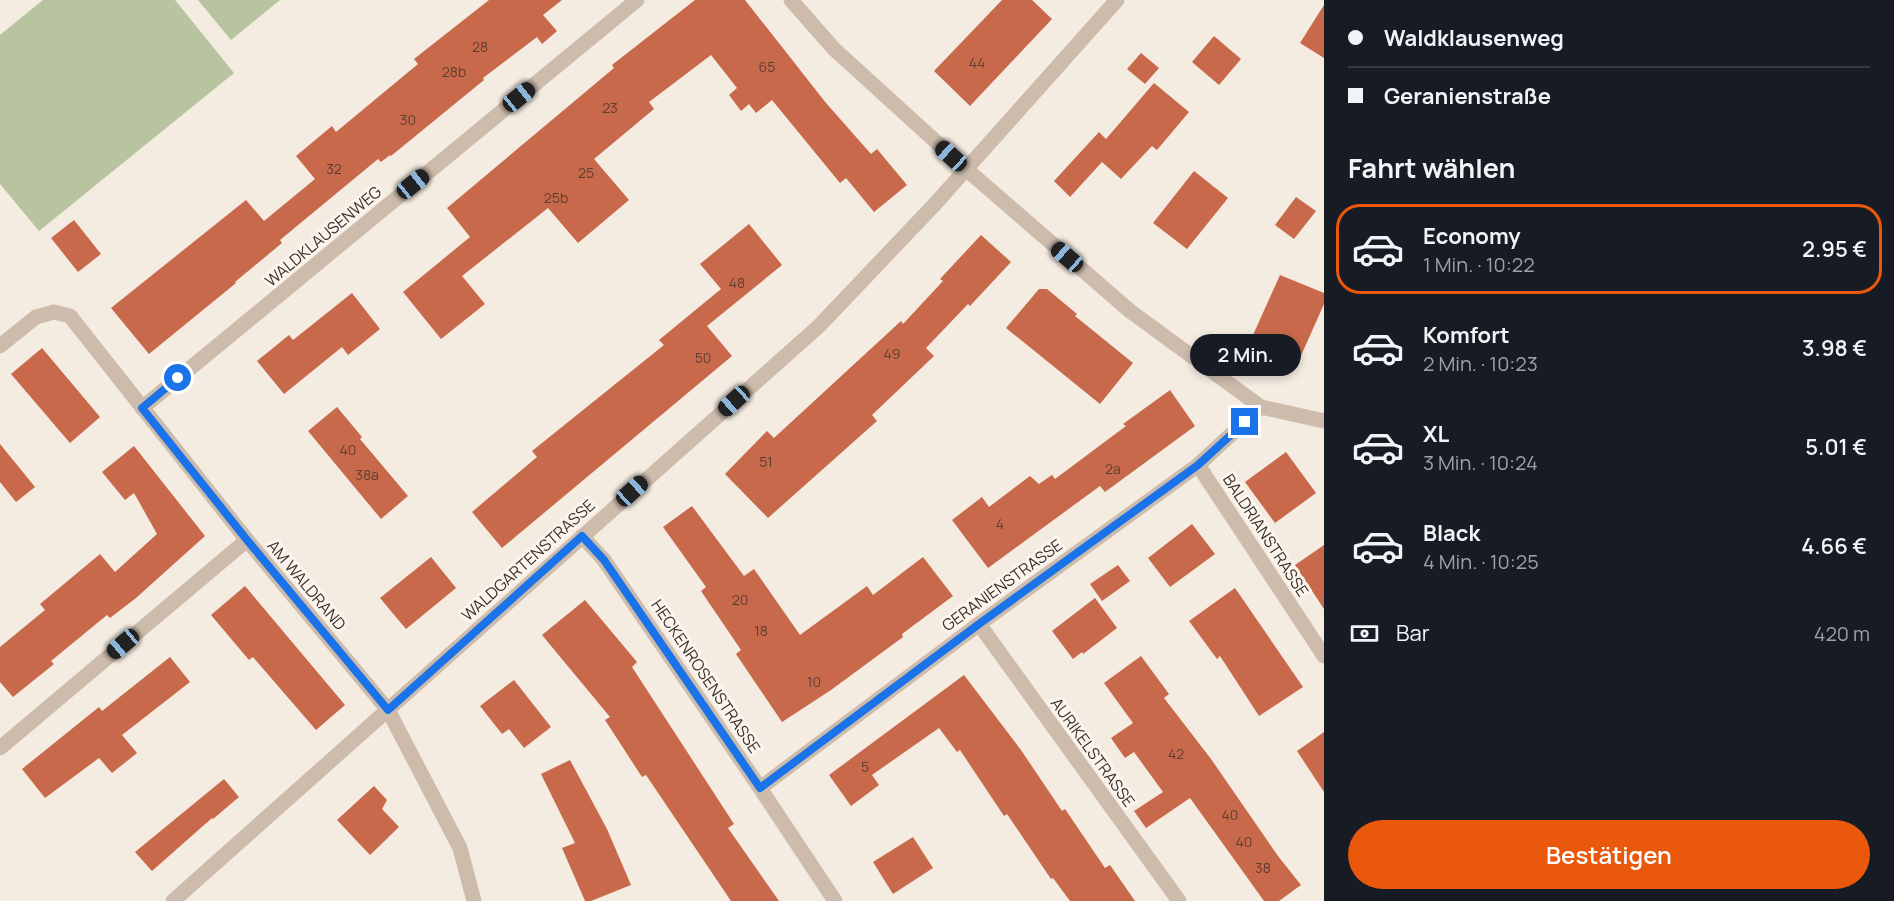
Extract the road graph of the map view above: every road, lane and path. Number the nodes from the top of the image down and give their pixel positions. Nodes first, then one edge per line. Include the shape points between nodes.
1 (637, 0) edge
2 (791, 0) edge
3 (1118, 0) edge
4 (966, 169) junction
5 (0, 346) edge
6 (1261, 407) junction
7 (142, 408) junction
8 (1324, 421) edge
9 (1198, 465) junction
10 (582, 536) junction
11 (247, 540) junction
12 (979, 624) junction
13 (1324, 656) edge
14 (388, 710) junction
15 (0, 748) edge
16 (760, 788) junction
17 (173, 901) edge
18 (474, 901) edge
19 (835, 901) edge
20 (1179, 901) edge

1 - 7 street, WALDKLAUSENWEG
2 - 4 street via 834,49
3 - 4 street, WALDGARTENSTRASSE
4 - 6 street via 1130,311
4 - 10 street, WALDGARTENSTRASSE via 819,326
5 - 7 street, AM WALDRAND via 36,317 54,312 70,316
6 - 8 street
6 - 9 street, GERANIENSTRASSE
7 - 11 street, AM WALDRAND
9 - 12 street, GERANIENSTRASSE
9 - 13 street, BALDRIANSTRASSE
10 - 14 street, WALDGARTENSTRASSE
10 - 16 street, HECKENROSENSTRASSE via 604,560
11 - 14 street, AM WALDRAND
11 - 15 street
12 - 16 street, GERANIENSTRASSE
12 - 20 street, AURIKELSTRASSE
14 - 17 street, WALDGARTENSTRASSE
14 - 18 street, AM WALDRAND via 460,848
16 - 19 street, HECKENROSENSTRASSE

